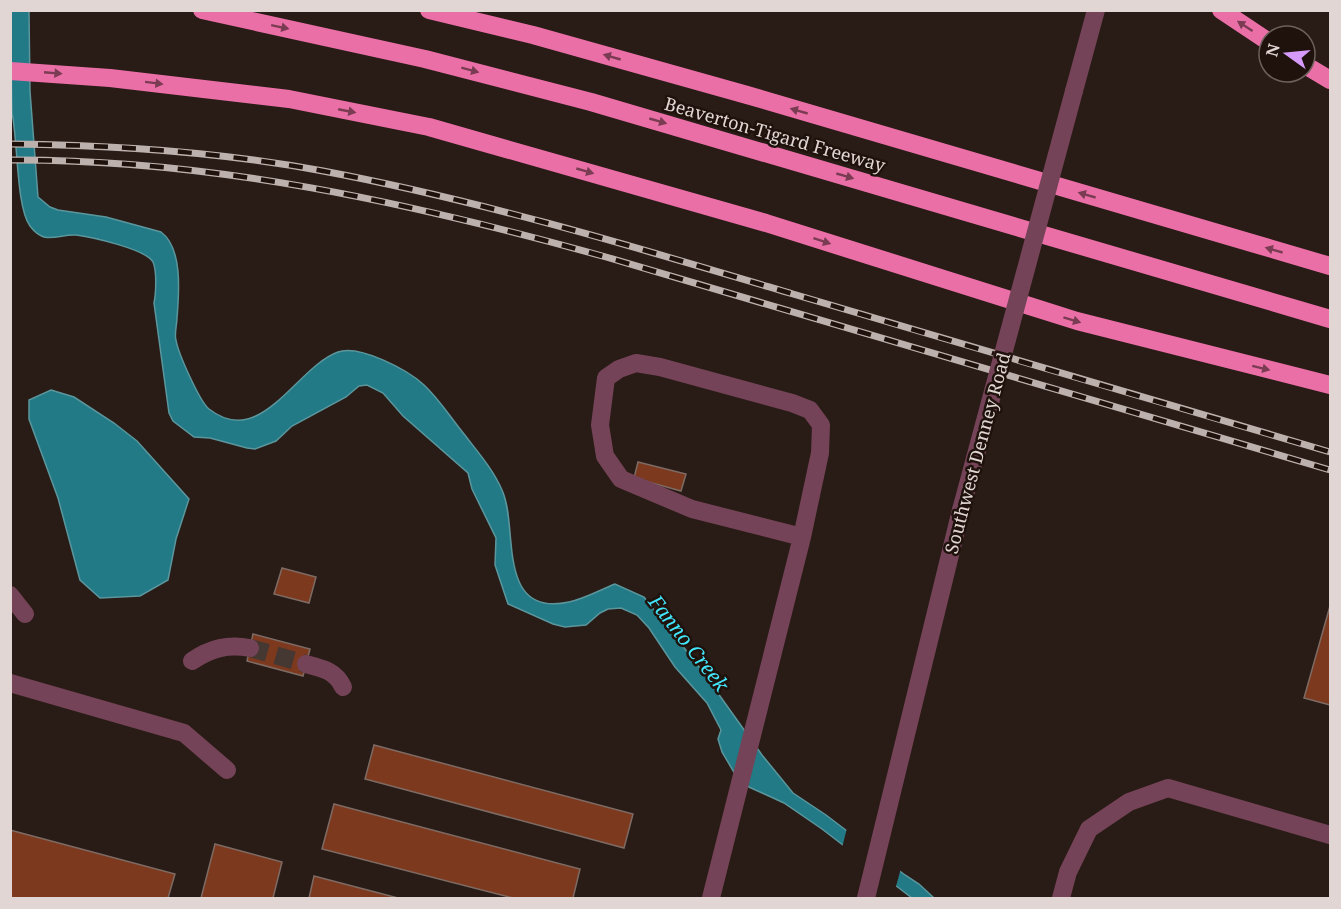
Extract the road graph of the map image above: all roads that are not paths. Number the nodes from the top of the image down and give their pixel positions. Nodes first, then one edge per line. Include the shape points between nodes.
1 (202, 10) edge
2 (429, 10) edge
3 (1096, 10) edge
4 (1221, 10) edge
5 (1257, 34) edge
6 (10, 71) edge
7 (1317, 73) edge
8 (1330, 81) edge
9 (1330, 266) edge
10 (1017, 302) junction
11 (1330, 319) edge
12 (1330, 385) edge
13 (802, 537) junction
14 (10, 595) edge
15 (25, 614) dead end
16 (250, 648) tunnel mouth
17 (192, 661) dead end
18 (306, 664) tunnel mouth
19 (10, 683) edge
20 (343, 687) dead end
21 (227, 770) dead end
22 (1330, 834) edge
23 (711, 898) edge
24 (866, 898) edge
25 (1061, 898) edge

1 -> 11 highway, Beaverton-Tigard Freeway via 414,56 591,102
9 -> 2 highway, Beaverton-Tigard Freeway via 747,95
3 - 10 street, Southwest Denney Road, bridge
5 -> 4 highway
6 -> 10 highway via 289,99 429,127 777,227
7 - 8 highway
10 -> 12 highway
10 - 24 street, Southwest Denney Road, bridge via 961,510
13 - 13 street via 692,509 621,479 605,456 600,425 606,378 636,363 810,410 821,426 820,453
13 - 23 street
14 - 15 street
16 - 17 street via 215,648
18 - 20 street via 334,674
19 - 21 street via 184,733
22 - 25 street via 1168,788 1129,802 1089,829 1068,872

